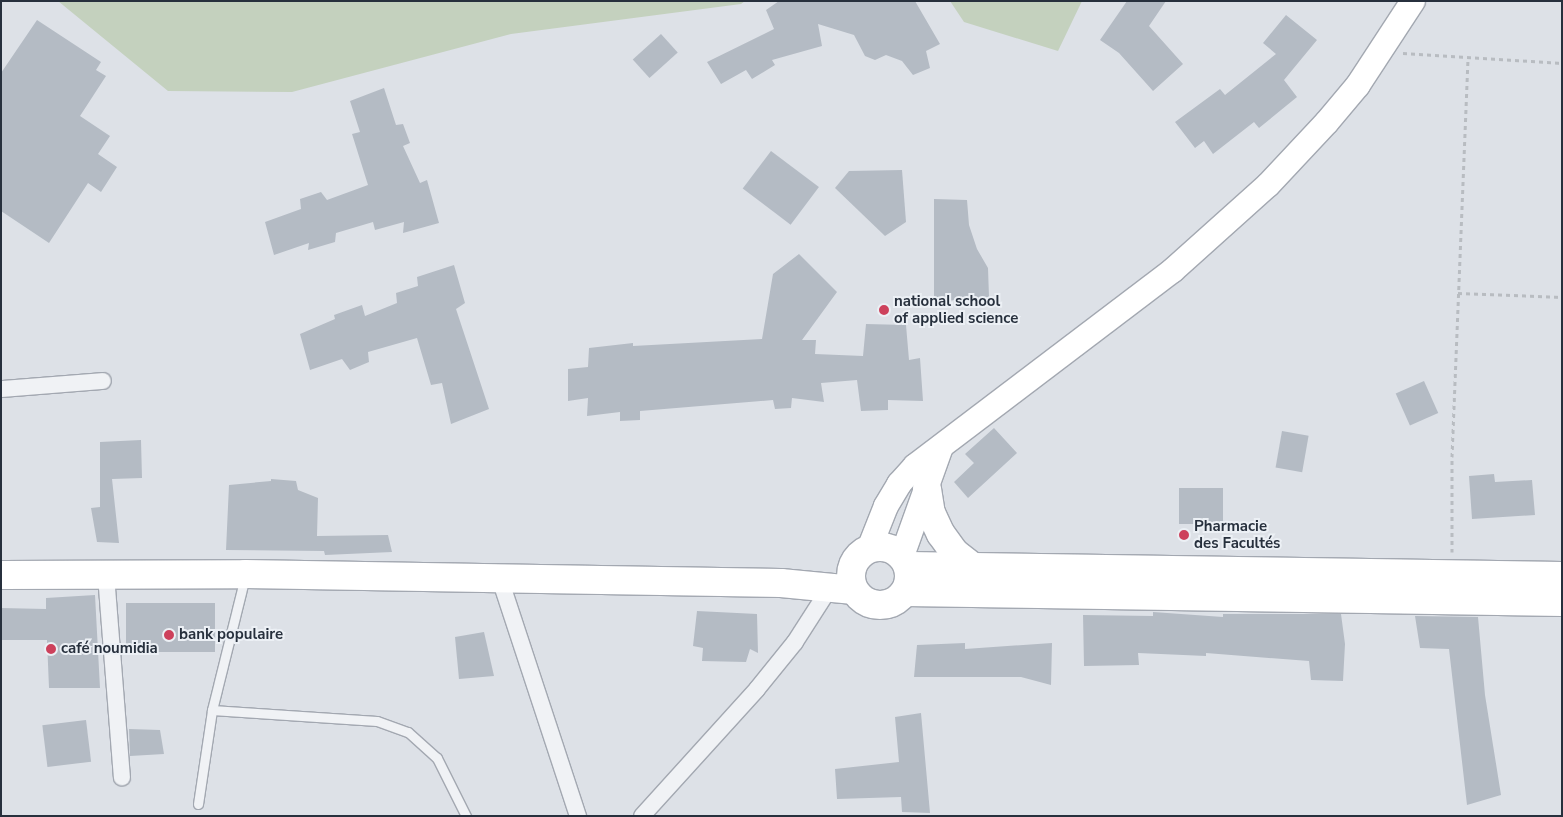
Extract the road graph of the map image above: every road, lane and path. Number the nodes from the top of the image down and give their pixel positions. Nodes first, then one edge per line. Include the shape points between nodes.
1 (1413, 1) edge
2 (1381, 52) junction
3 (1468, 58) junction
4 (1562, 63) edge
5 (1458, 293) junction
6 (1562, 297) edge
7 (103, 381) dead end
8 (1, 390) edge
9 (941, 447) junction
10 (927, 489) junction
11 (974, 568) junction
12 (905, 571) junction
13 (851, 573) junction
14 (106, 574) junction
15 (245, 574) junction
16 (1, 575) edge
17 (1452, 575) junction
18 (1562, 576) edge
19 (500, 578) junction
20 (1562, 602) edge
21 (212, 710) junction
22 (122, 777) dead end
23 (198, 804) dead end
24 (466, 816) edge
25 (578, 816) edge
26 (642, 816) edge

1 - 2 street
2 - 3 path
2 - 9 street via 1327,122 1268,185 1172,271
3 - 4 path
3 - 5 path
5 - 6 path
5 - 17 path via 1452,457
7 - 8 street
9 - 10 street
9 - 13 street via 915,466 899,484
10 - 11 highway via 931,513 941,534
10 - 12 street
11 - 12 highway
11 - 17 highway
12 - 13 highway via 886,548
12 - 13 highway via 894,602 879,606 860,598
12 - 20 highway
13 - 19 highway via 781,583
13 - 26 street via 757,689
14 - 15 highway
14 - 16 highway
14 - 22 street
15 - 19 highway
15 - 21 lane
17 - 18 highway
19 - 25 street
21 - 23 lane
21 - 24 lane via 377,722 408,732 437,758

